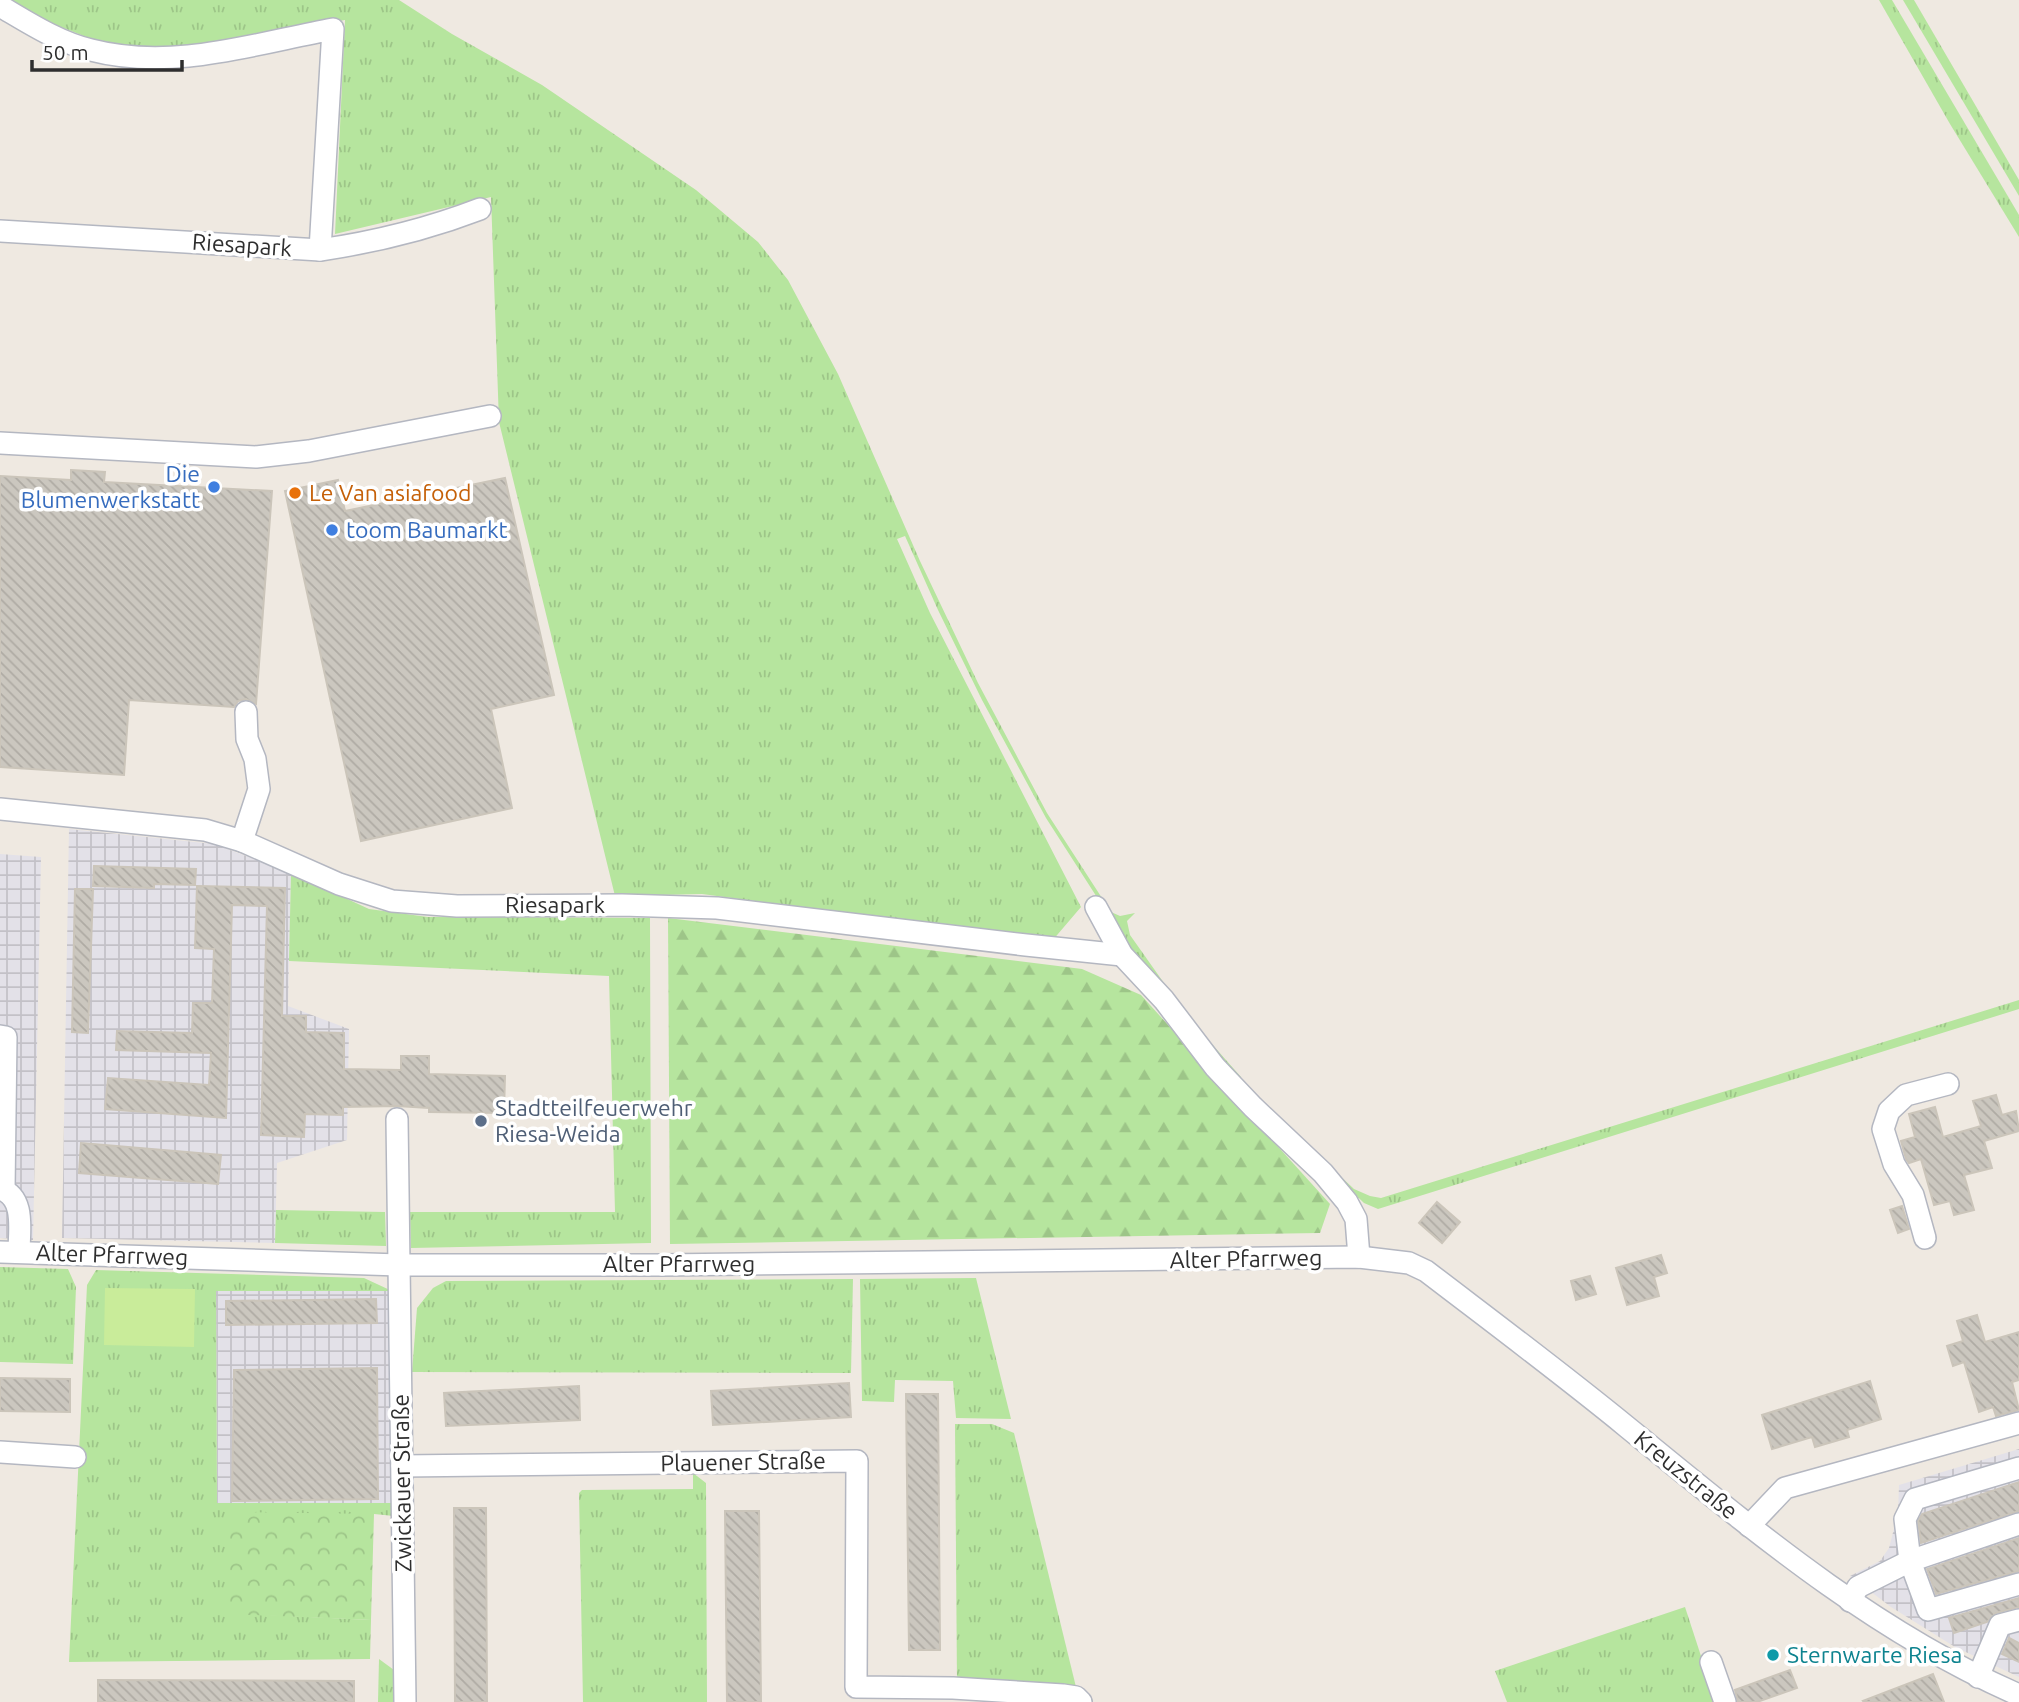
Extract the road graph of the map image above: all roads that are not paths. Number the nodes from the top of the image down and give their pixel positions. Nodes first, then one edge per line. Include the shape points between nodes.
1 (0, 6) edge
2 (480, 209) dead end
3 (0, 231) edge
4 (320, 250) junction
5 (490, 416) dead end
6 (0, 443) edge
7 (246, 712) dead end
8 (0, 809) edge
9 (242, 841) junction
10 (1096, 907) dead end
11 (1122, 955) junction
12 (0, 1036) edge
13 (1948, 1084) dead end
14 (397, 1119) dead end
15 (2, 1189) edge
16 (1925, 1238) dead end
17 (9, 1252) edge
18 (1359, 1257) junction
19 (399, 1265) junction
20 (2019, 1423) edge
21 (0, 1452) edge
22 (75, 1457) dead end
23 (402, 1466) junction
24 (2019, 1468) edge
25 (2019, 1524) edge
26 (1749, 1526) junction
27 (1910, 1560) junction
28 (2019, 1584) edge
29 (1850, 1601) junction
30 (2013, 1626) edge
31 (1711, 1662) dead end
32 (1978, 1677) junction
33 (2019, 1695) edge
34 (405, 1702) edge
35 (1080, 1702) edge
36 (1725, 1702) edge

1 - 4 street via 43,31 90,50 139,58 187,58 333,29
2 - 4 street, Riesapark via 416,231
3 - 4 street, Riesapark
5 - 6 street via 256,457
7 - 9 street via 247,739 259,789
8 - 9 street, Riesapark via 164,824
9 - 11 street, Riesapark via 339,884 392,901 457,906 707,908
10 - 11 street
11 - 18 street via 1164,1000 1215,1068 1347,1202 1356,1219
12 - 15 street via 6,1037
13 - 16 street via 1906,1095 1889,1111 1883,1129 1894,1164 1913,1195
14 - 19 street, Zwickauer Straße
15 - 17 street via 15,1199 20,1215
17 - 19 street, Alter Pfarrweg
18 - 19 street, Alter Pfarrweg
18 - 26 street, Kreuzstraße via 1409,1263 1426,1271 1548,1362
19 - 23 street, Zwickauer Straße
20 - 26 street via 1786,1488
21 - 22 street
23 - 34 street, Zwickauer Straße
23 - 35 street, Plauener Straße via 857,1461 856,1687 1063,1695
24 - 27 street via 1914,1499 1905,1519
25 - 27 street
26 - 29 street, Kreuzstraße
27 - 28 street via 1928,1610
27 - 29 street via 1858,1587
29 - 32 street, Kreuzstraße
30 - 32 street
31 - 36 street
32 - 33 street, Kreuzstraße

